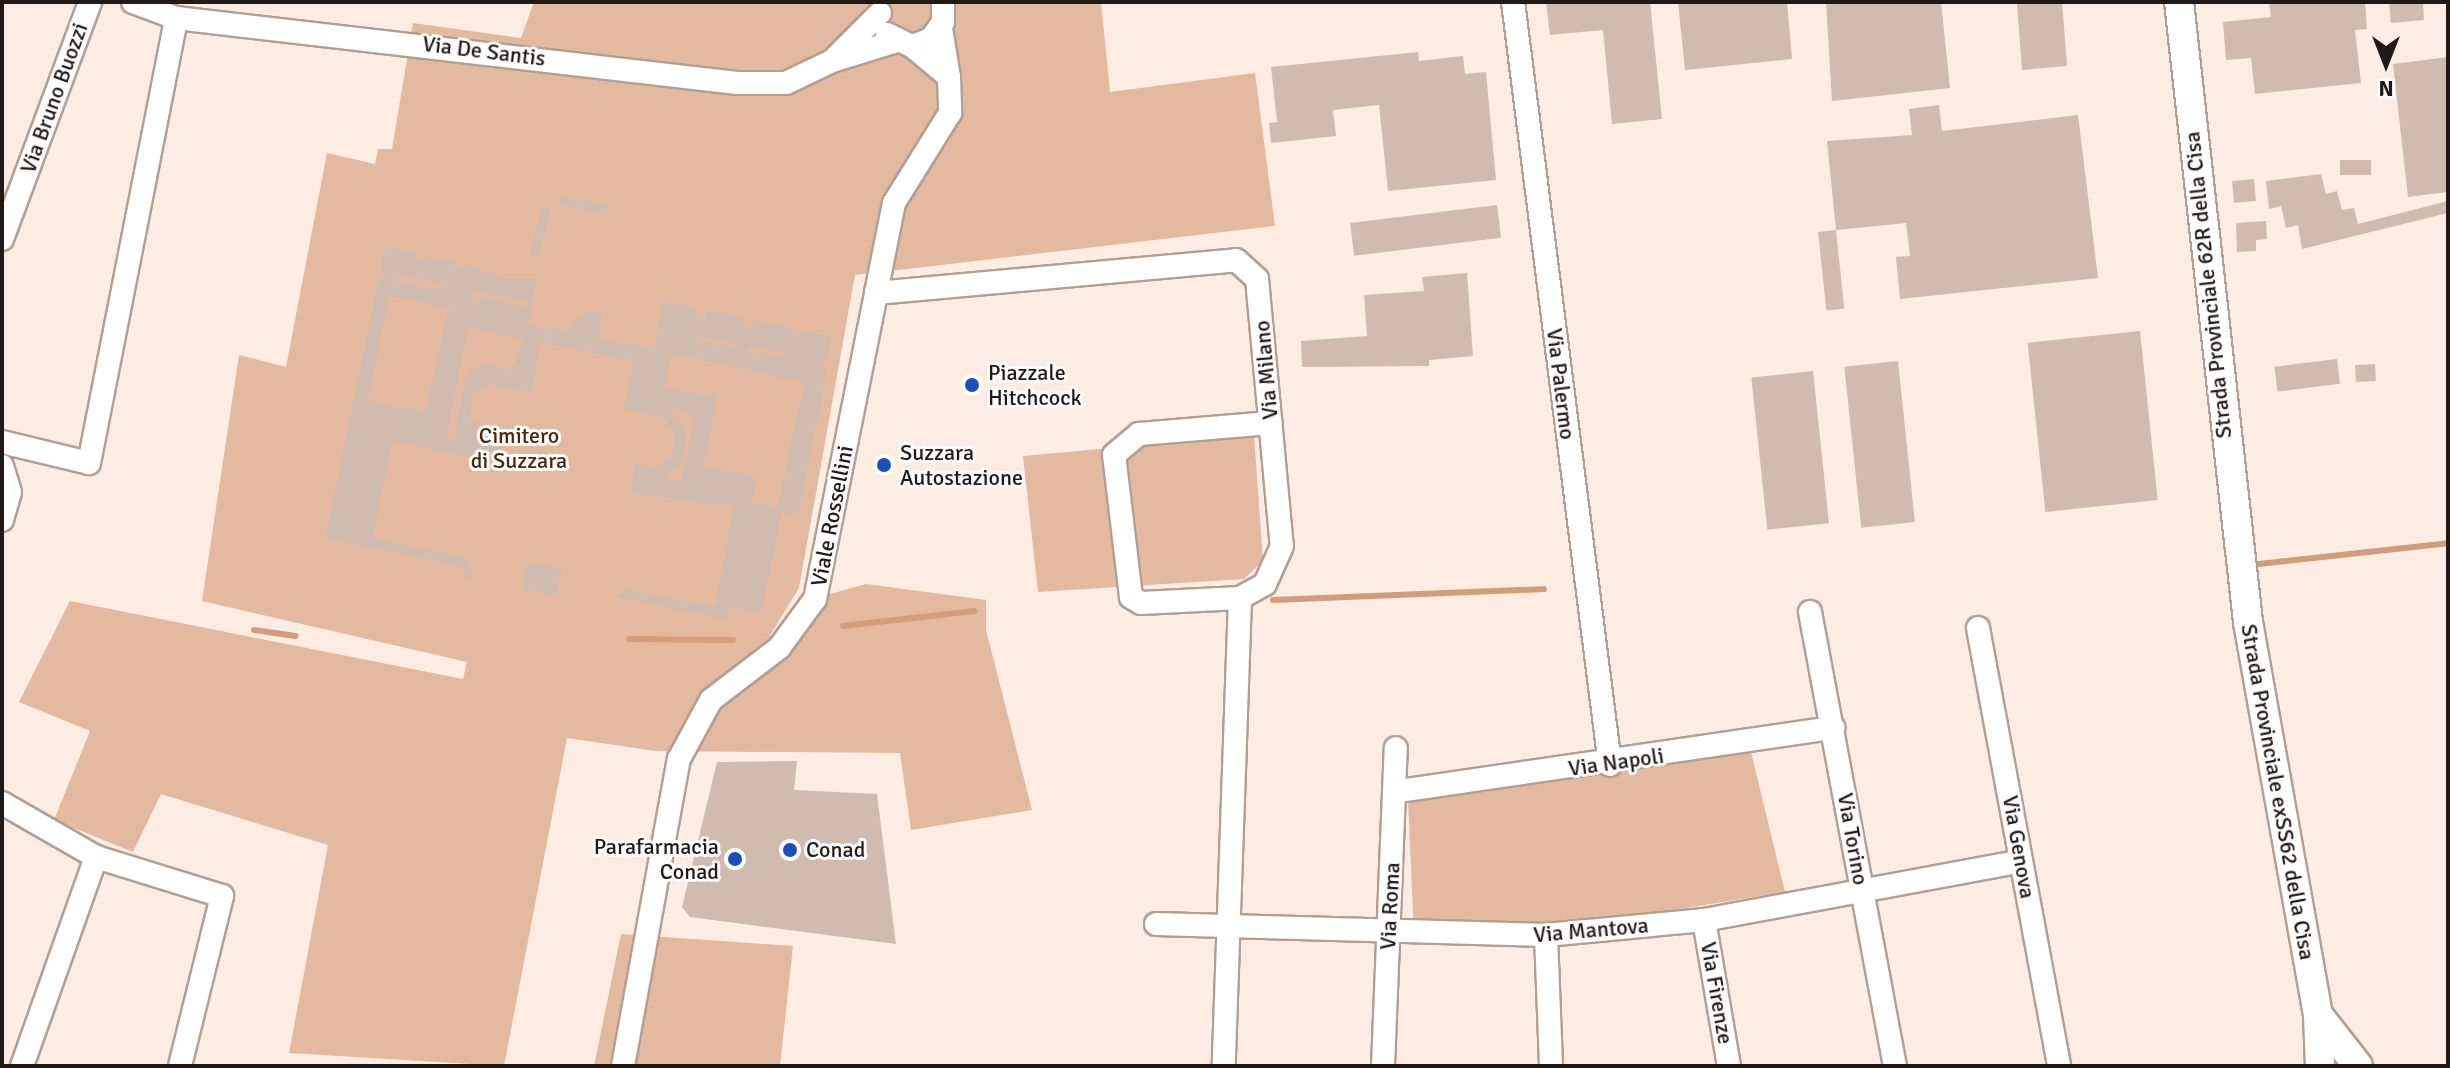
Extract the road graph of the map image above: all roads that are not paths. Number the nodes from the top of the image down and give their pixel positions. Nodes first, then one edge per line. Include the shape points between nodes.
1 (90, 2) edge
2 (133, 2) edge
3 (943, 2) edge
4 (1513, 2) edge
5 (2179, 2) edge
6 (881, 5) edge
7 (176, 18) junction
8 (941, 28) junction
9 (904, 44) junction
10 (832, 61) junction
11 (949, 77) junction
12 (2, 239) edge
13 (876, 293) junction
14 (1271, 423) junction
15 (2, 442) edge
16 (2, 466) edge
17 (2, 520) edge
18 (2241, 568) joint
19 (1240, 598) junction
20 (1810, 612) dead end
21 (1978, 628) dead end
22 (1833, 728) junction
23 (1396, 748) dead end
24 (1610, 765) junction
25 (1399, 791) junction
26 (2, 803) edge
27 (96, 857) junction
28 (2021, 861) junction
29 (1863, 890) junction
30 (1704, 920) junction
31 (1156, 924) dead end
32 (1228, 930) junction
33 (1388, 935) junction
34 (1546, 935) junction
35 (2318, 1015) junction
36 (22, 1066) edge
37 (180, 1066) edge
38 (623, 1066) edge
39 (1224, 1066) edge
40 (1383, 1066) edge
41 (1551, 1066) edge
42 (1729, 1066) edge
43 (1895, 1066) edge
44 (2059, 1066) edge
45 (2320, 1066) edge
46 (2358, 1066) edge

1 - 12 street, Via Bruno Buozzi
2 - 7 street, Via De Santis
3 - 8 street
4 - 24 street, Via Palermo
5 - 18 main road, Strada Provinciale 62R della Cisa
6 - 9 street
6 - 10 street
7 - 10 street, Via De Santis via 737,83 786,83
7 - 15 street via 89,463
8 - 9 street
8 - 11 street
9 - 10 street
9 - 11 street
11 - 13 street via 950,113 894,203
13 - 14 street, Via Milano via 1236,260 1257,279
13 - 38 street, Viale Rossellini via 815,599 779,648 711,700 679,759
14 - 19 street, Via Milano via 1281,558 1265,584
14 - 19 street via 1139,434 1114,455 1131,597 1141,603
16 - 17 street via 10,492
18 - 35 main road, Strada Provinciale exSS62 della Cisa
19 - 32 street
20 - 22 street, Via Torino
21 - 28 street, Via Genova
22 - 24 street, Via Napoli
22 - 29 street, Via Torino
23 - 25 street, Via Roma
24 - 25 street, Via Napoli
25 - 33 street, Via Roma
26 - 27 street
27 - 36 street
27 - 37 street via 222,896
28 - 29 street, Via Mantova
28 - 44 street, Via Genova
29 - 30 street, Via Mantova
29 - 43 street, Via Torino
30 - 34 street, Via Mantova
30 - 42 street, Via Firenze
31 - 32 street, Via Mantova
32 - 33 street, Via Mantova
32 - 39 street
33 - 34 street, Via Mantova
33 - 40 street, Via Roma
34 - 41 street
35 - 45 main road, Strada Provinciale exSS62 della Cisa
35 - 46 main road, Strada Provinciale exSS62 della Cisa

